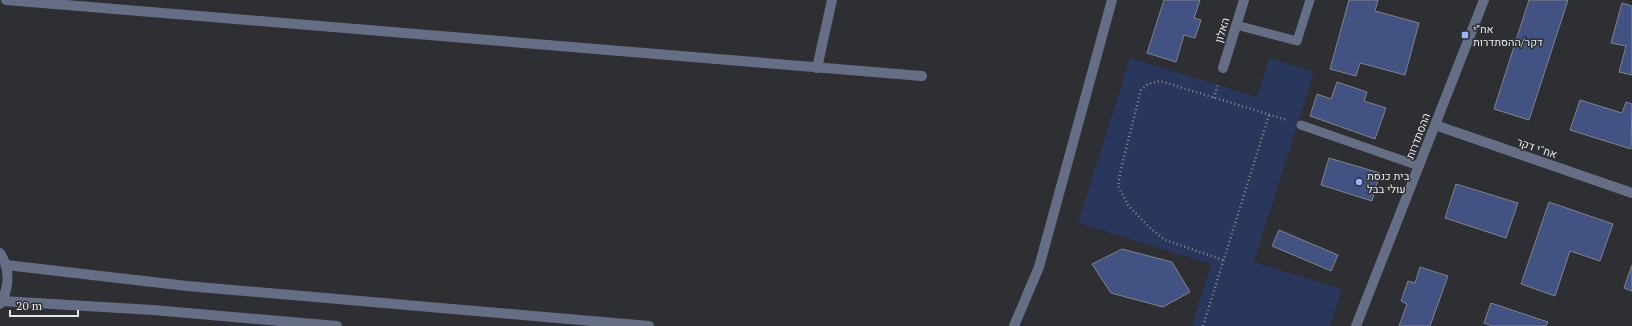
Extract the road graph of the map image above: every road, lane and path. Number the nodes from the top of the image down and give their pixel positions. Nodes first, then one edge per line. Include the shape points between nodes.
1 (6, 0) edge
2 (832, 0) edge
3 (1112, 0) edge
4 (1244, 0) edge
5 (1310, 0) edge
6 (1484, 0) edge
7 (1236, 25) junction
8 (817, 68) junction
9 (1223, 68) dead end
10 (922, 76) dead end
11 (1269, 115) junction
12 (1301, 125) joint
13 (1435, 125) junction
14 (1419, 166) junction
15 (1632, 193) edge
16 (0, 253) edge
17 (1223, 260) junction
18 (6, 265) junction
19 (1, 302) edge
20 (338, 326) edge
21 (649, 326) edge
22 (1014, 326) edge
23 (1203, 326) edge
24 (1356, 326) edge

1 - 8 street
2 - 8 street
3 - 22 street via 1039,267
4 - 7 street, האלון
5 - 7 lane via 1297,41
6 - 13 street, ההסתדרות
7 - 9 street, האלון
8 - 10 street
11 - 12 path
11 - 17 path
11 - 17 path via 1160,81 1148,84 1141,90 1118,186 1128,205 1165,240
12 - 14 lane
13 - 14 street, ההסתדרות
13 - 15 street, אח"י דקר
14 - 24 street, ההסתדרות
16 - 18 street
17 - 23 path
18 - 19 street via 8,282
18 - 21 street via 187,286
19 - 20 street via 153,310

